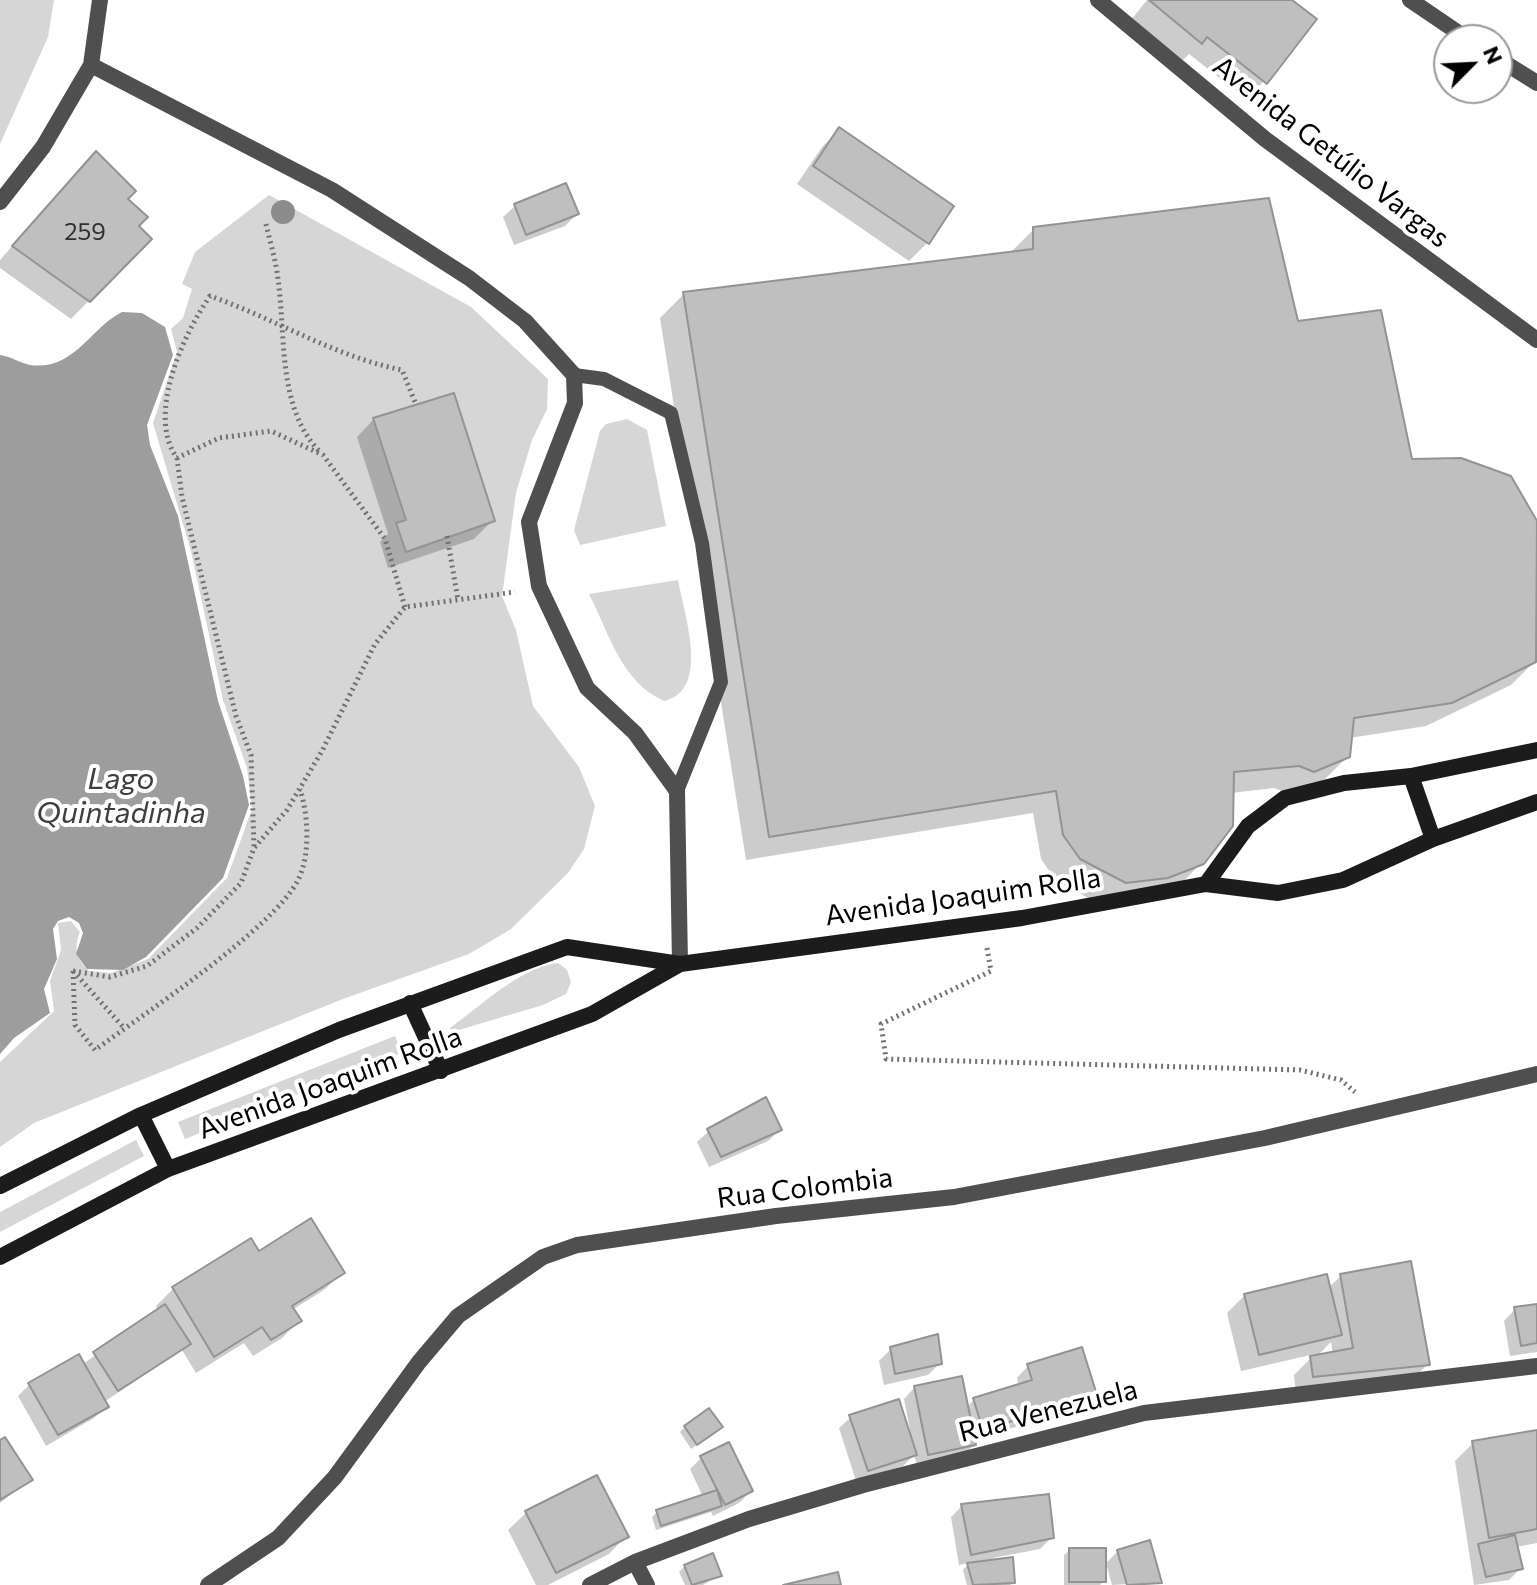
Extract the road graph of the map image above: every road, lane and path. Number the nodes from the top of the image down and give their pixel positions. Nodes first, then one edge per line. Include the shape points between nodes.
1 (100, 0) edge
2 (1098, 0) edge
3 (1410, 0) edge
4 (1445, 24) edge
5 (91, 65) junction
6 (1513, 68) edge
7 (1537, 83) edge
8 (0, 202) edge
9 (266, 224) dead end
10 (283, 328) junction
11 (1537, 340) edge
12 (574, 375) junction
13 (415, 402) dead end
14 (323, 455) junction
15 (177, 458) junction
16 (447, 536) dead end
17 (502, 596) dead end
18 (458, 600) junction
19 (405, 607) junction
20 (1537, 750) edge
21 (1411, 776) junction
22 (300, 789) junction
23 (677, 791) junction
24 (1537, 802) edge
25 (1433, 839) junction
26 (254, 848) junction
27 (1206, 884) junction
28 (983, 923) junction
29 (680, 964) junction
30 (73, 971) junction
31 (410, 1003) junction
32 (124, 1028) junction
33 (441, 1071) junction
34 (1537, 1074) edge
35 (1377, 1112) junction
36 (141, 1115) junction
37 (168, 1169) junction
38 (0, 1186) edge
39 (0, 1257) edge
40 (1537, 1366) edge
41 (635, 1562) junction
42 (208, 1585) edge
43 (590, 1585) edge
44 (647, 1585) edge

1 - 5 street
2 - 11 street, Avenida Getúlio Vargas via 1265,139
3 - 4 street
5 - 8 street via 43,147
5 - 12 street via 332,190 432,254 525,321
6 - 7 street
9 - 10 path
10 - 13 path via 339,353 402,370
10 - 14 path via 291,397 303,435
10 - 15 path via 210,296 192,322 164,403 167,444
12 - 23 street via 575,403 529,522 539,586 587,688 635,733
12 - 23 lane via 604,379 671,413 702,543 721,682
14 - 15 path via 271,431 219,438
14 - 19 path via 385,539
15 - 26 path via 236,716 251,755
16 - 18 path
17 - 18 path
18 - 19 path
19 - 22 path via 375,644
20 - 21 street
21 - 25 street
21 - 27 street via 1344,783 1285,798 1248,826
22 - 26 path
22 - 32 path via 307,812 300,877 278,910
23 - 29 street
24 - 25 street, Avenida Joaquim Rolla
25 - 27 street, Avenida Joaquim Rolla via 1343,880 1278,893
26 - 30 path via 241,883 197,928 147,966 110,977
27 - 28 street, Avenida Joaquim Rolla
28 - 29 street, Avenida Joaquim Rolla
28 - 35 path via 991,971 881,1024 886,1059 1300,1070 1341,1080
29 - 31 street, Avenida Joaquim Rolla via 567,947
29 - 33 street, Avenida Joaquim Rolla via 592,1014
30 - 32 path
30 - 32 path via 75,1025 95,1050
31 - 33 street
31 - 36 street, Avenida Joaquim Rolla
33 - 37 street, Avenida Joaquim Rolla
34 - 35 street, Rua Colombia
35 - 42 street, Rua Colombia via 954,1197 577,1245 543,1257 458,1316 335,1477 278,1538
36 - 37 street
36 - 38 street, Avenida Joaquim Rolla
37 - 39 street, Avenida Joaquim Rolla
40 - 41 street, Rua Venezuela via 1144,1413 820,1498
41 - 43 street, Rua Venezuela
41 - 44 street

